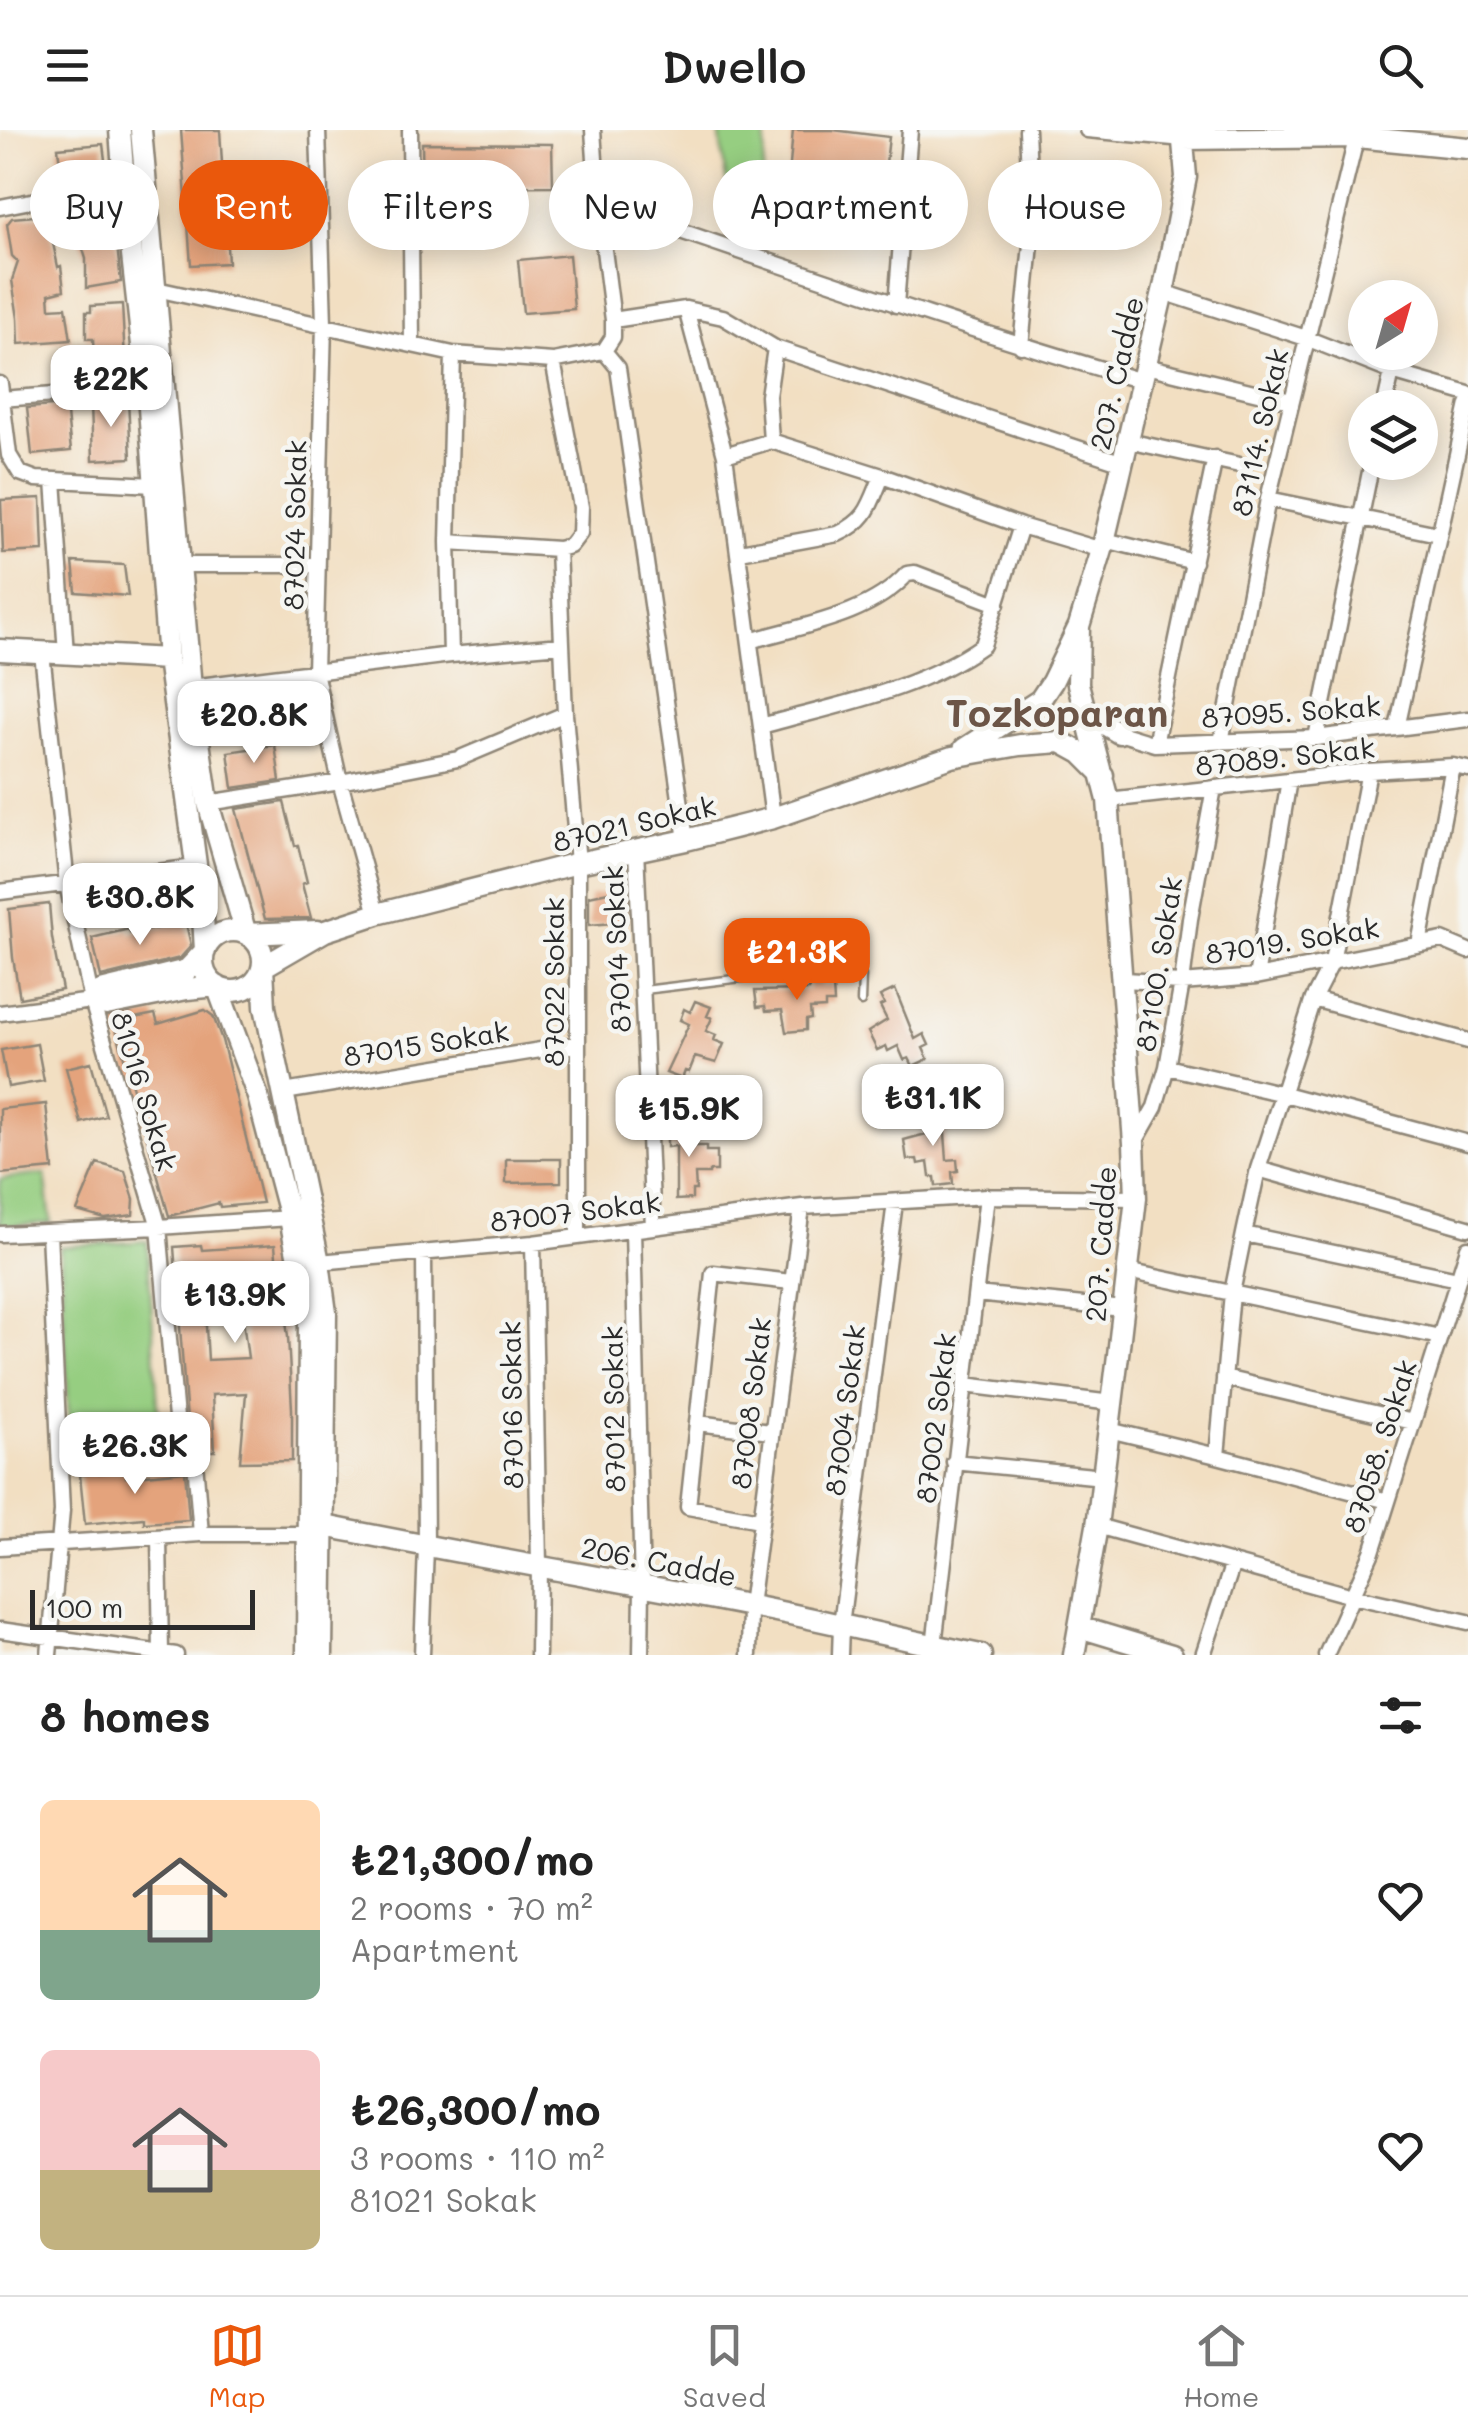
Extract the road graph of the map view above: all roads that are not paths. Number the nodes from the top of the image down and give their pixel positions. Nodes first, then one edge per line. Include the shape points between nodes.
1 (120, 130) edge
2 (141, 130) edge
3 (318, 130) edge
4 (410, 130) edge
5 (593, 130) edge
6 (910, 130) edge
7 (1027, 130) edge
8 (1087, 130) edge
9 (1357, 133) edge
10 (1183, 134) edge
11 (1468, 148) edge
12 (122, 160) edge
13 (595, 160) edge
14 (30, 201) edge
15 (0, 207) edge
16 (693, 236) edge
17 (132, 250) edge
18 (604, 250) edge
19 (156, 289) junction
20 (1163, 292) junction
21 (896, 305) junction
22 (686, 309) junction
23 (613, 320) junction
24 (324, 324) junction
25 (1306, 338) junction
26 (412, 344) junction
27 (1021, 346) junction
28 (775, 348) junction
29 (604, 351) junction
30 (453, 354) junction
31 (553, 361) junction
32 (1392, 372) junction
33 (1144, 373) junction
34 (147, 388) junction
35 (1388, 390) edge
36 (1, 392) edge
37 (1468, 394) edge
38 (1291, 401) junction
39 (1468, 404) edge
40 (2, 418) edge
41 (1128, 440) junction
42 (771, 442) junction
43 (725, 455) junction
44 (1215, 458) junction
45 (1124, 463) junction
46 (1244, 466) dead end
47 (882, 476) junction
48 (54, 480) junction
49 (1368, 480) edge
50 (154, 485) junction
51 (1268, 498) junction
52 (1360, 516) junction
53 (1021, 526) junction
54 (1438, 534) junction
55 (448, 542) junction
56 (1103, 545) junction
57 (558, 549) junction
58 (740, 552) junction
59 (1194, 562) junction
60 (180, 564) junction
61 (318, 566) junction
62 (996, 604) junction
63 (1078, 626) junction
64 (750, 641) junction
65 (561, 645) junction
66 (0, 650) edge
67 (42, 653) junction
68 (66, 654) junction
69 (451, 655) junction
70 (168, 660) junction
71 (315, 672) junction
72 (192, 687) junction
73 (1040, 700) junction
74 (1086, 713) junction
75 (566, 714) junction
76 (1468, 720) edge
77 (761, 726) junction
78 (1397, 728) junction
79 (1119, 732) joint
80 (1316, 738) junction
81 (1062, 742) junction
82 (1221, 742) junction
83 (1155, 744) junction
84 (952, 757) junction
85 (1460, 768) edge
86 (1369, 771) junction
87 (1103, 775) junction
88 (1289, 780) junction
89 (340, 782) junction
90 (1214, 788) junction
91 (1108, 800) junction
92 (208, 802) junction
93 (773, 818) junction
94 (686, 840) junction
95 (636, 849) junction
96 (578, 863) junction
97 (196, 867) junction
98 (67, 884) junction
99 (0, 892) edge
100 (376, 914) junction
101 (326, 931) junction
102 (246, 934) junction
103 (1419, 944) junction
104 (205, 951) junction
105 (1468, 952) edge
106 (1332, 962) junction
107 (263, 966) junction
108 (1256, 978) junction
109 (1122, 980) junction
110 (1182, 983) junction
111 (217, 986) junction
112 (643, 990) junction
113 (1313, 999) junction
114 (92, 1001) junction
115 (861, 1002) dead end
116 (0, 1013) edge
117 (1468, 1042) edge
118 (577, 1044) junction
119 (1168, 1067) junction
120 (284, 1092) junction
121 (1284, 1094) junction
122 (1134, 1143) junction
123 (1468, 1143) edge
124 (1258, 1170) junction
125 (987, 1196) junction
126 (1136, 1198) junction
127 (895, 1202) junction
128 (802, 1207) junction
129 (290, 1218) junction
130 (654, 1227) junction
131 (160, 1228) junction
132 (1468, 1228) edge
133 (634, 1230) junction
134 (50, 1232) junction
135 (0, 1234) edge
136 (1244, 1234) junction
137 (578, 1236) junction
138 (533, 1243) junction
139 (1468, 1248) edge
140 (424, 1254) junction
141 (320, 1262) junction
142 (1128, 1271) junction
143 (1462, 1275) edge
144 (791, 1282) junction
145 (976, 1294) junction
146 (1232, 1294) junction
147 (1123, 1309) junction
148 (1440, 1337) junction
149 (1224, 1378) junction
150 (965, 1385) junction
151 (1112, 1402) junction
152 (697, 1422) junction
153 (1413, 1422) junction
154 (1110, 1430) junction
155 (772, 1432) junction
156 (1217, 1456) junction
157 (954, 1462) junction
158 (1103, 1477) junction
159 (1388, 1501) junction
160 (760, 1520) junction
161 (1097, 1526) junction
162 (316, 1530) junction
163 (201, 1534) junction
164 (159, 1538) junction
165 (60, 1544) junction
166 (0, 1546) edge
167 (426, 1547) junction
168 (1233, 1563) junction
169 (539, 1565) junction
170 (642, 1587) junction
171 (1352, 1596) junction
172 (750, 1606) junction
173 (1468, 1622) edge
174 (841, 1625) junction
175 (1079, 1628) junction
176 (0, 1630) edge
177 (49, 1637) junction
178 (933, 1650) edge
179 (169, 1654) edge
180 (49, 1655) edge
181 (307, 1655) edge
182 (322, 1655) edge
183 (422, 1655) edge
184 (538, 1655) edge
185 (642, 1655) edge
186 (749, 1655) edge
187 (840, 1655) edge
188 (981, 1655) edge
189 (1074, 1655) edge
190 (1172, 1655) edge
191 (1203, 1655) edge
192 (1326, 1655) edge

1 - 12 street
2 - 19 street
3 - 24 street, 87024 Sokak
4 - 26 street
5 - 13 street
6 - 21 street
7 - 27 street via 1032,234
8 - 10 street
9 - 10 street
9 - 11 street
9 - 25 street, 87114. Sokak
10 - 20 street, 207. Cadde via 1186,176
14 - 15 street
16 - 21 street
17 - 34 street
18 - 23 street
19 - 24 street
19 - 60 street
20 - 25 street
20 - 33 street, 207. Cadde
21 - 27 street
22 - 23 street
22 - 28 street via 723,317
22 - 43 street
23 - 29 street
24 - 26 street
24 - 61 street, 87024 Sokak
25 - 32 street
25 - 38 street, 87114. Sokak
26 - 30 street
27 - 33 street
28 - 42 street
28 - 45 street
29 - 31 street
29 - 94 street via 618,368
30 - 31 street
30 - 55 street
31 - 57 street via 582,507 580,533
32 - 35 street
32 - 37 street
33 - 38 street
33 - 41 street, 207. Cadde
34 - 36 street
34 - 50 street
36 - 40 street
38 - 51 street, 87114. Sokak
39 - 54 street
40 - 48 street via 8,456 20,473
41 - 44 street
41 - 45 street, 207. Cadde
42 - 43 street
42 - 47 street
43 - 58 street
44 - 46 street
44 - 59 street
45 - 56 street, 207. Cadde
47 - 53 street
47 - 58 street via 867,514 853,527
48 - 50 street
48 - 68 street
49 - 52 street
50 - 70 street
51 - 52 street
51 - 82 street, 87114. Sokak
52 - 54 street
52 - 80 street
53 - 56 street
53 - 62 street
54 - 78 street
55 - 57 street
55 - 69 street
56 - 59 street
56 - 63 street, 207. Cadde
57 - 65 street, 87022 Sokak
58 - 64 street
59 - 83 street
60 - 61 street
60 - 72 street
61 - 71 street, 87024 Sokak
62 - 64 street via 907,574 862,608
62 - 77 street via 983,645 940,672
63 - 73 street
63 - 74 street, 207. Cadde via 1078,684
64 - 77 street
65 - 69 street
65 - 75 street, 87022 Sokak
66 - 67 street
67 - 68 street
67 - 98 street, 81016 Sokak
68 - 70 street
69 - 71 street
70 - 97 street
71 - 72 street
71 - 89 street, 87024 Sokak
72 - 92 street
73 - 74 street via 1063,691 1078,698
73 - 81 street via 1036,724 1045,738
73 - 84 street
74 - 79 street
74 - 81 street via 1077,736
74 - 87 street, 207. Cadde
75 - 89 street via 458,759
75 - 96 street, 87022 Sokak
76 - 78 street, 87095. Sokak
77 - 93 street
78 - 80 street, 87095. Sokak
79 - 83 street, 87095. Sokak
80 - 82 street, 87095. Sokak
81 - 84 street
81 - 87 street
82 - 83 street, 87095. Sokak
84 - 93 street, 87021 Sokak
85 - 86 street, 87089. Sokak
85 - 103 street
86 - 88 street, 87089. Sokak
86 - 106 street
87 - 91 street, 207. Cadde
88 - 90 street, 87089. Sokak
88 - 108 street
89 - 92 street
89 - 100 street, 87024 Sokak
90 - 91 street, 87089. Sokak
90 - 110 street, 87100. Sokak
91 - 109 street, 207. Cadde
92 - 102 street
93 - 94 street, 87021 Sokak
94 - 95 street, 87021 Sokak
95 - 96 street, 87021 Sokak
95 - 112 street, 87014 Sokak
96 - 100 street, 87021 Sokak
96 - 118 street, 87022 Sokak
97 - 98 street
97 - 104 street
98 - 99 street
98 - 114 street, 81016 Sokak
100 - 101 street, 87021 Sokak
101 - 102 street, 87021 Sokak
101 - 107 street, 87021 Sokak
102 - 104 street via 217,936
102 - 107 street via 260,947
103 - 105 street, 87019. Sokak via 1442,940
103 - 106 street, 87019. Sokak
104 - 111 street via 205,971
104 - 114 street via 187,970 101,991
106 - 108 street, 87019. Sokak
106 - 113 street
107 - 111 street via 245,989
107 - 120 street
108 - 110 street, 87019. Sokak
109 - 110 street, 87019. Sokak
109 - 122 street, 207. Cadde
110 - 119 street, 87100. Sokak
111 - 114 street via 106,1005
111 - 129 street via 258,1096
112 - 115 lane via 833,967 862,976
112 - 130 street, 87014 Sokak
113 - 117 street
113 - 121 street
114 - 116 street
114 - 131 street, 81016 Sokak
118 - 120 street, 87015 Sokak
118 - 137 street, 87022 Sokak
119 - 121 street
119 - 122 street, 87100. Sokak
120 - 141 street
121 - 123 street
121 - 124 street
122 - 126 street, 207. Cadde
124 - 132 street
124 - 136 street
125 - 126 street, 87007 Sokak
125 - 127 street, 87007 Sokak
125 - 145 street, 87002 Sokak
126 - 142 street, 207. Cadde
127 - 128 street, 87007 Sokak
127 - 174 street, 87004 Sokak
128 - 130 street, 87007 Sokak
128 - 144 street, 87008 Sokak
129 - 131 street
129 - 162 street via 309,1316
130 - 133 street, 87007 Sokak
131 - 134 street
131 - 163 street, 81016 Sokak via 179,1452 195,1461
133 - 137 street, 87007 Sokak
133 - 170 street, 87012 Sokak
134 - 135 street
134 - 165 street
136 - 143 street
136 - 146 street
137 - 138 street, 87007 Sokak
138 - 140 street, 87007 Sokak
138 - 169 street, 87016 Sokak
139 - 143 street, 87058. Sokak
140 - 141 street, 87007 Sokak
140 - 167 street
141 - 162 street via 326,1313
142 - 146 street
142 - 147 street, 207. Cadde
143 - 148 street, 87058. Sokak
144 - 152 street via 713,1274
144 - 155 street, 87008 Sokak
145 - 147 street
145 - 150 street, 87002 Sokak
146 - 148 street
146 - 149 street
147 - 151 street, 207. Cadde
148 - 153 street, 87058. Sokak
149 - 153 street
149 - 156 street
150 - 151 street
150 - 157 street, 87002 Sokak
151 - 154 street, 207. Cadde
152 - 155 street
152 - 160 street via 688,1507
153 - 159 street, 87058. Sokak
154 - 156 street
154 - 158 street, 207. Cadde
155 - 160 street, 87008 Sokak
156 - 159 street
157 - 158 street
157 - 178 street, 87002 Sokak
158 - 161 street, 207. Cadde
159 - 171 street, 87058. Sokak
160 - 172 street, 87008 Sokak
161 - 168 street
161 - 175 street, 207. Cadde
162 - 163 street
162 - 167 street, 206. Cadde
162 - 181 street
162 - 182 street
163 - 164 street
164 - 165 street
164 - 179 street
165 - 166 street
165 - 177 street
167 - 169 street, 206. Cadde
167 - 183 street
168 - 171 street
168 - 191 street
169 - 170 street, 206. Cadde
169 - 184 street, 87016 Sokak
170 - 172 street, 206. Cadde
170 - 185 street, 87012 Sokak
171 - 173 street
171 - 192 street, 87058. Sokak
172 - 174 street, 206. Cadde
172 - 186 street, 87008 Sokak
174 - 178 street, 206. Cadde
174 - 187 street, 87004 Sokak
175 - 189 street, 207. Cadde
175 - 190 street
176 - 177 street
177 - 179 street
177 - 180 street
178 - 188 street, 206. Cadde

